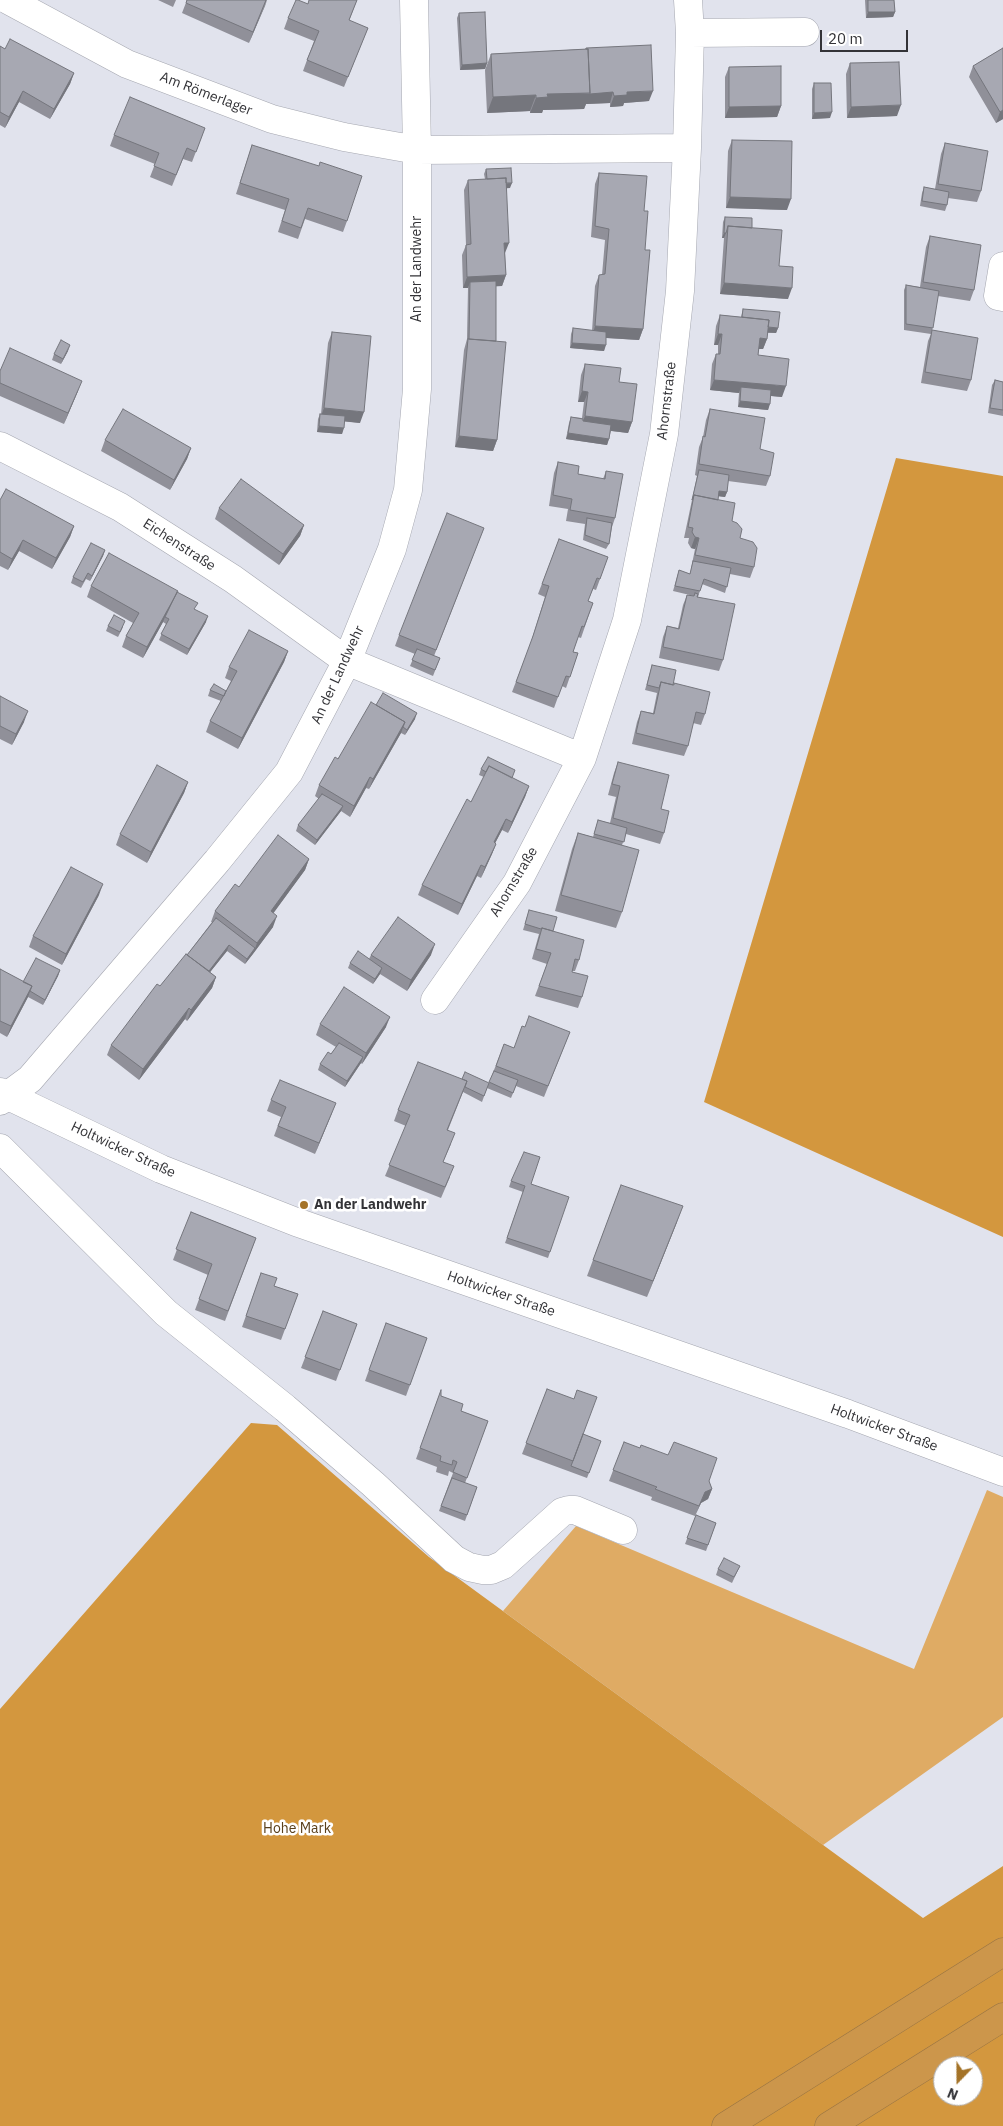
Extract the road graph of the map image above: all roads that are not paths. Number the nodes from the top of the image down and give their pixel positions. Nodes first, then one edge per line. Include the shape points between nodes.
1 (8, 0) edge
2 (414, 0) edge
3 (688, 0) edge
4 (805, 32) dead end
5 (690, 33) junction
6 (687, 148) junction
7 (417, 150) junction
8 (1003, 266) edge
9 (1003, 297) edge
10 (0, 446) edge
11 (347, 661) junction
12 (582, 758) junction
13 (435, 1000) dead end
14 (3, 1096) edge
15 (0, 1148) edge
16 (1003, 1472) edge
17 (623, 1530) dead end
18 (1003, 1952) edge
19 (1003, 2017) edge
20 (726, 2126) edge
21 (829, 2126) edge

1 - 7 street, Am Römerlager via 126,64 272,119 344,137
2 - 7 street, An der Landwehr
3 - 5 street, Ahornstraße
4 - 5 street
5 - 6 street, Ahornstraße
6 - 7 street
6 - 12 street, Ahornstraße via 680,291 664,434 627,620
7 - 11 street, An der Landwehr via 417,389 408,490 392,549
8 - 9 street via 998,296
10 - 11 street, Eichenstraße via 120,507 233,579
11 - 12 street
11 - 14 street, An der Landwehr via 289,772 30,1079
12 - 13 street, Ahornstraße via 517,882
14 - 16 street, Holtwicker Straße via 160,1169 287,1219 848,1414
15 - 17 street via 166,1313 285,1408 454,1559 469,1567 491,1570 510,1560 562,1512 569,1510
18 - 20 highway
19 - 21 highway

